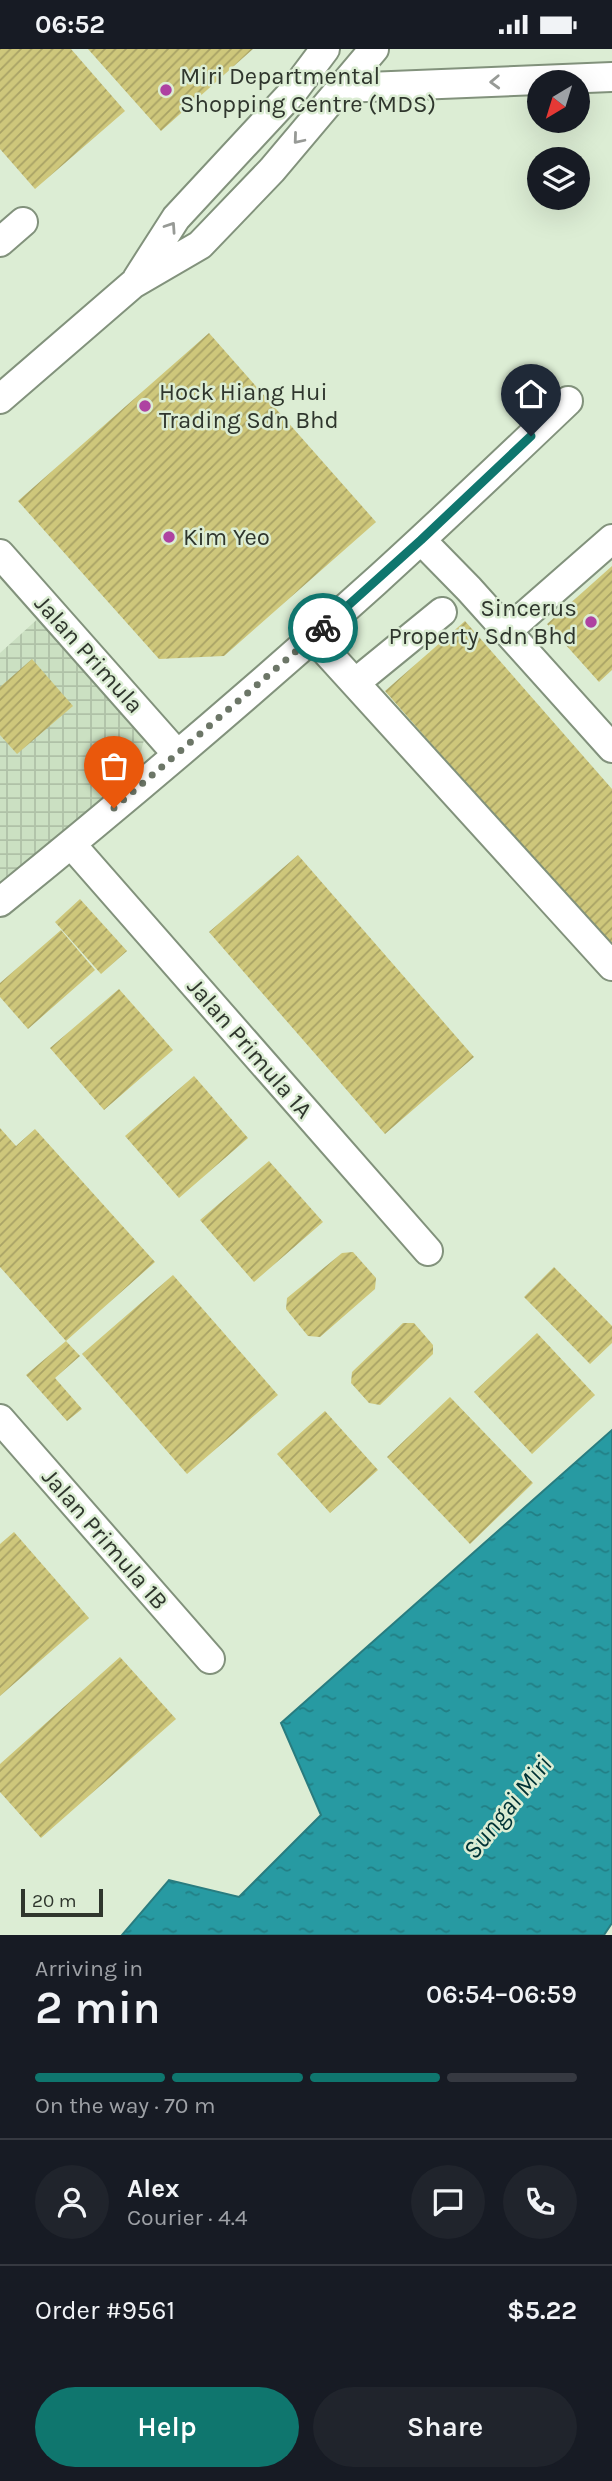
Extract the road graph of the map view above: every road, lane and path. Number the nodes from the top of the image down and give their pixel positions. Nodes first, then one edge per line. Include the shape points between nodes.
1 (325, 49) edge
2 (374, 49) edge
3 (612, 77) edge
4 (342, 88) junction
5 (23, 222) dead end
6 (0, 242) edge
7 (133, 284) junction
8 (0, 399) edge
9 (568, 401) dead end
10 (612, 539) edge
11 (421, 540) junction
12 (0, 554) edge
13 (442, 613) dead end
14 (507, 631) junction
15 (313, 637) junction
16 (355, 683) junction
17 (612, 748) edge
18 (177, 754) junction
19 (71, 844) junction
20 (0, 902) edge
21 (612, 967) edge
22 (428, 1251) dead end
23 (0, 1419) edge
24 (210, 1659) dead end

7 -> 1 street via 176,219 292,93
2 - 4 street
3 -> 4 street
4 -> 7 street via 200,245
5 - 6 street
7 - 8 street
9 - 11 street
10 - 14 street
11 - 14 street
11 - 15 street
12 - 18 street, Jalan Primula
13 - 16 street
14 - 17 street
15 - 16 street
15 - 18 street
16 - 21 street
18 - 19 street
19 - 20 street
19 - 22 street, Jalan Primula 1A
23 - 24 street, Jalan Primula 1B

